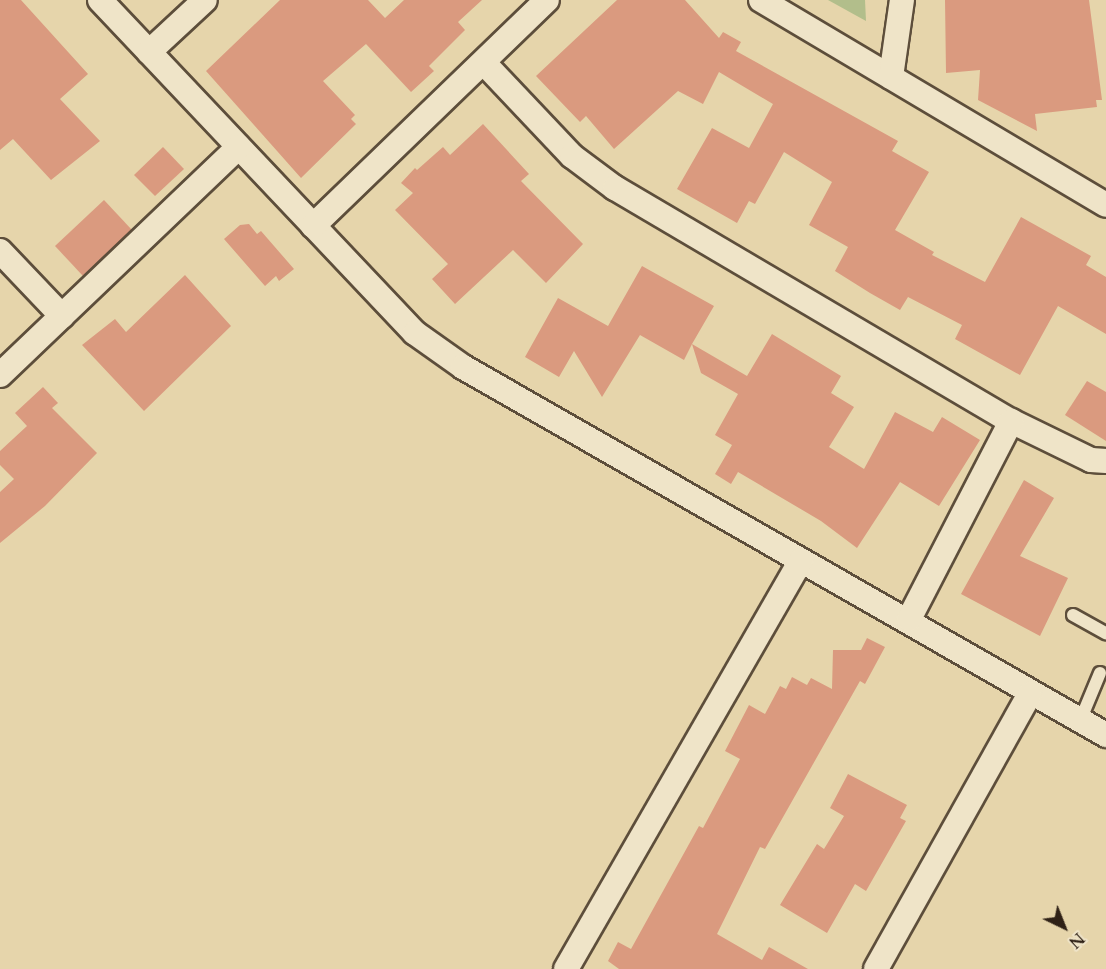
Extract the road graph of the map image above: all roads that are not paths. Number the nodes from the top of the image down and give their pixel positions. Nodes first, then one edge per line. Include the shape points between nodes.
1 (100, 0) edge
2 (205, 0) edge
3 (547, 0) edge
4 (761, 0) edge
5 (902, 0) edge
6 (148, 52) junction
7 (484, 63) junction
8 (891, 77) junction
9 (239, 147) junction
10 (1106, 205) edge
11 (313, 226) junction
12 (0, 251) edge
13 (62, 316) junction
14 (0, 375) edge
15 (1011, 421) junction
16 (1106, 461) edge
17 (801, 561) junction
18 (1073, 615) dead end
19 (909, 619) junction
20 (1106, 633) edge
21 (1100, 673) dead end
22 (1030, 694) junction
23 (1080, 721) junction
24 (1106, 735) edge
25 (566, 969) edge
26 (876, 969) edge

1 - 6 street
2 - 6 street
3 - 7 street
4 - 8 street
5 - 8 street
6 - 9 street
7 - 11 street
7 - 15 street via 572,156 615,188
8 - 10 street
9 - 11 street
9 - 13 street
11 - 17 street via 415,333 463,367
12 - 13 street
13 - 14 street
15 - 16 street via 1091,460
15 - 19 street
17 - 19 street
17 - 25 street
18 - 20 lane
19 - 22 street
21 - 23 lane
22 - 23 street
22 - 26 street
23 - 24 street

